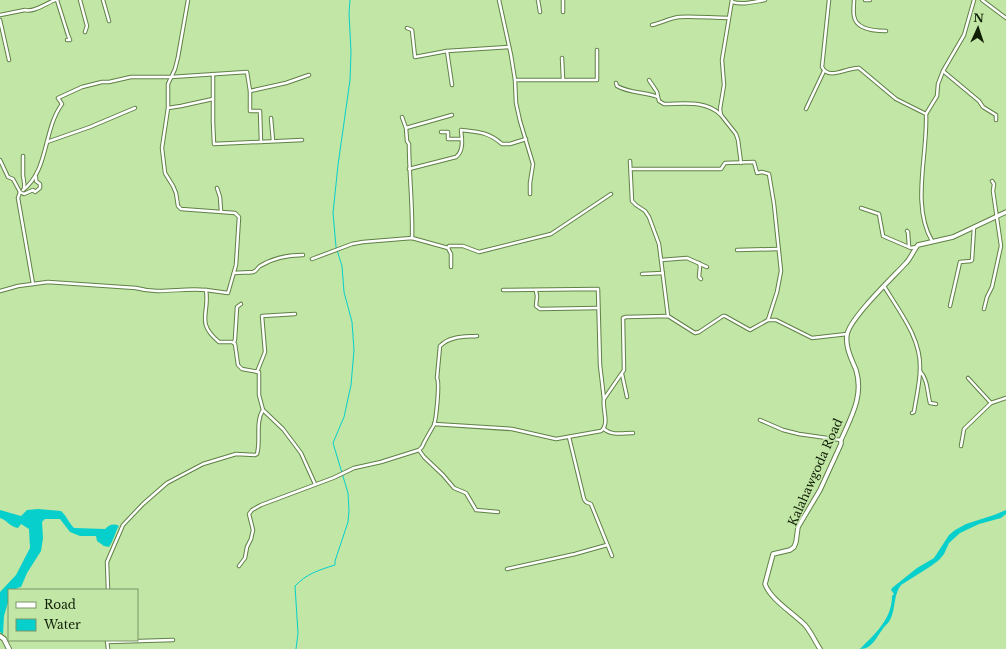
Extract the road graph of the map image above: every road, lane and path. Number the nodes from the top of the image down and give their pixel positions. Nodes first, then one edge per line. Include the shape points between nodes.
1 (56, 0) edge
2 (80, 0) edge
3 (103, 0) edge
4 (188, 0) edge
5 (499, 0) edge
6 (538, 0) edge
7 (563, 0) edge
8 (765, 0) edge
9 (829, 0) edge
10 (854, 0) edge
11 (865, 0) edge
12 (870, 0) edge
13 (974, 0) edge
14 (982, 0) edge
15 (732, 1) edge
16 (45, 2) edge
17 (540, 12) dead end
18 (563, 12) dead end
19 (0, 15) edge
20 (729, 18) junction
21 (1006, 18) edge
22 (0, 20) edge
23 (109, 21) dead end
24 (652, 24) dead end
25 (407, 28) dead end
26 (886, 31) dead end
27 (85, 32) dead end
28 (67, 40) dead end
29 (510, 47) junction
30 (597, 50) dead end
31 (447, 51) junction
32 (562, 58) dead end
33 (9, 60) dead end
34 (824, 71) junction
35 (944, 71) junction
36 (213, 74) junction
37 (309, 76) dead end
38 (172, 77) junction
39 (563, 79) junction
40 (515, 80) junction
41 (649, 80) dead end
42 (616, 83) dead end
43 (452, 85) dead end
44 (250, 91) junction
45 (658, 97) junction
46 (213, 99) junction
47 (135, 108) dead end
48 (168, 108) junction
49 (806, 109) dead end
50 (926, 114) junction
51 (452, 115) dead end
52 (721, 115) junction
53 (402, 117) dead end
54 (271, 118) dead end
55 (996, 120) dead end
56 (406, 128) junction
57 (441, 132) dead end
58 (462, 139) junction
59 (302, 140) dead end
60 (526, 140) junction
61 (273, 141) junction
62 (46, 142) junction
63 (261, 142) junction
64 (23, 156) dead end
65 (0, 160) edge
66 (630, 161) dead end
67 (740, 163) junction
68 (409, 169) junction
69 (631, 169) junction
70 (37, 171) junction
71 (992, 181) dead end
72 (217, 188) dead end
73 (23, 190) junction
74 (20, 192) junction
75 (530, 194) dead end
76 (611, 194) dead end
77 (861, 208) dead end
78 (221, 211) junction
79 (1006, 212) edge
80 (997, 216) junction
81 (974, 226) junction
82 (907, 231) dead end
83 (412, 238) junction
84 (932, 242) junction
85 (909, 247) junction
86 (916, 247) junction
87 (448, 248) junction
88 (778, 249) junction
89 (737, 250) dead end
90 (303, 255) dead end
91 (312, 258) dead end
92 (661, 260) junction
93 (699, 263) junction
94 (451, 267) dead end
95 (707, 267) dead end
96 (234, 273) junction
97 (663, 273) junction
98 (642, 274) dead end
99 (702, 279) dead end
100 (33, 284) junction
101 (884, 286) junction
102 (206, 290) junction
103 (502, 290) dead end
104 (536, 291) dead end
105 (0, 292) edge
106 (241, 304) dead end
107 (950, 306) dead end
108 (598, 308) junction
109 (984, 309) dead end
110 (295, 314) dead end
111 (668, 316) junction
112 (768, 320) junction
113 (847, 334) junction
114 (477, 336) dead end
115 (234, 343) junction
116 (920, 371) junction
117 (257, 372) junction
118 (622, 373) junction
119 (968, 378) dead end
120 (627, 398) dead end
121 (1006, 398) edge
122 (604, 399) junction
123 (992, 403) junction
124 (936, 404) dead end
125 (263, 410) junction
126 (912, 413) dead end
127 (760, 420) dead end
128 (434, 424) junction
129 (604, 429) junction
130 (633, 433) dead end
131 (569, 437) junction
132 (841, 440) junction
133 (960, 446) dead end
134 (419, 450) junction
135 (315, 484) junction
136 (498, 512) dead end
137 (608, 545) junction
138 (612, 556) dead end
139 (239, 566) dead end
140 (508, 568) dead end
141 (108, 589) edge
142 (0, 636) edge
143 (173, 640) dead end
144 (107, 641) edge
145 (138, 641) edge
146 (9, 649) edge
147 (108, 649) edge
148 (820, 649) edge

1 - 16 street
1 - 28 street via 70,38
2 - 27 street via 88,26
3 - 23 street
4 - 38 street
5 - 29 street
6 - 17 street
7 - 18 street
8 - 15 street via 745,4
9 - 34 street via 822,67
10 - 26 street via 856,23 874,31
11 - 12 street
13 - 35 street via 964,35
14 - 21 street
15 - 20 street
16 - 19 street via 33,10
20 - 24 street via 678,17
20 - 52 street via 722,60 724,85
22 - 33 street
25 - 31 street via 412,30 415,57
29 - 31 street
29 - 40 street
30 - 39 street via 597,80
31 - 43 street
32 - 39 street
34 - 49 street
34 - 50 street via 829,74 859,68 896,99
35 - 50 street via 938,84 938,96
35 - 55 street via 980,101 983,107 996,115
36 - 38 street
36 - 44 street via 247,72
36 - 46 street
37 - 44 street
38 - 48 street via 168,84
38 - 62 street via 131,77 102,82 58,98 62,104 55,114
39 - 40 street
40 - 60 street via 516,103
41 - 45 street
42 - 45 street via 623,89
44 - 63 street via 250,111 260,111
45 - 52 street via 664,104 710,106
46 - 48 street
46 - 63 street via 214,144
47 - 62 street via 90,128
48 - 78 street via 162,140 163,160 165,174 174,186 178,206 181,209
50 - 84 street via 922,208
51 - 56 street
52 - 67 street via 736,134
53 - 56 street
54 - 61 street
56 - 68 street
57 - 58 street via 448,132 448,140
58 - 60 street via 461,130 483,132 502,144
58 - 68 street via 456,157
59 - 61 street
60 - 75 street via 533,164
61 - 63 street
62 - 70 street via 44,157
64 - 73 street
65 - 74 street via 8,177 13,179
66 - 69 street
67 - 69 street via 725,163 720,169
67 - 88 street via 754,162 757,173 769,174
68 - 83 street
69 - 92 street via 632,201 649,217 659,244
70 - 73 street via 31,184
70 - 74 street via 35,179 40,188 34,192
71 - 80 street
72 - 78 street
73 - 74 street
74 - 100 street via 18,198
76 - 87 street via 551,234 479,252 463,246
77 - 85 street via 878,214 883,236
78 - 96 street via 235,212 239,217 238,252
79 - 80 street
80 - 81 street
80 - 109 street via 1001,246
81 - 84 street via 953,237
81 - 107 street via 972,260 960,262
82 - 85 street
83 - 87 street
83 - 91 street via 352,244
84 - 86 street
85 - 86 street
86 - 101 street via 908,261
87 - 94 street via 451,254
88 - 89 street
88 - 112 street via 781,271
90 - 96 street via 283,257 256,271
92 - 93 street via 686,258
92 - 97 street
93 - 95 street
93 - 99 street via 699,277
96 - 102 street via 228,293
97 - 98 street
97 - 111 street
100 - 102 street via 48,282 171,292
100 - 105 street
101 - 113 street via 861,312
101 - 116 street via 916,343
102 - 115 street via 205,323 208,330 219,342
103 - 108 street via 598,289
104 - 108 street via 536,306 540,309
106 - 115 street via 237,308
108 - 122 street
110 - 117 street via 262,316 265,352
111 - 112 street via 695,333 723,316 750,330
111 - 118 street via 623,318
112 - 113 street via 776,320 812,338
113 - 132 street, Kalahawgoda Road via 849,354 856,371 859,393
114 - 128 street via 453,338 440,346
115 - 117 street via 238,365 242,369
116 - 124 street via 926,381 930,403
116 - 126 street
117 - 125 street
118 - 120 street
118 - 122 street
119 - 123 street
121 - 123 street
122 - 129 street
123 - 133 street via 964,429
125 - 135 street via 283,429 301,453
125 - 141 street via 259,424 257,454 236,454 203,464 167,483 123,525 107,562
127 - 132 street via 799,434
128 - 131 street via 512,429 550,439
128 - 134 street
129 - 130 street via 614,434
129 - 131 street
131 - 137 street via 584,499 591,504
132 - 148 street, Kalahawgoda Road via 820,490 798,527 794,547 773,554 765,584 777,600 810,631
134 - 135 street via 354,468
134 - 136 street via 454,488 466,493 476,510
135 - 139 street via 252,510 249,514 253,530 251,539 246,547 245,558
137 - 138 street
137 - 140 street
142 - 146 main road
143 - 145 street
144 - 147 street

